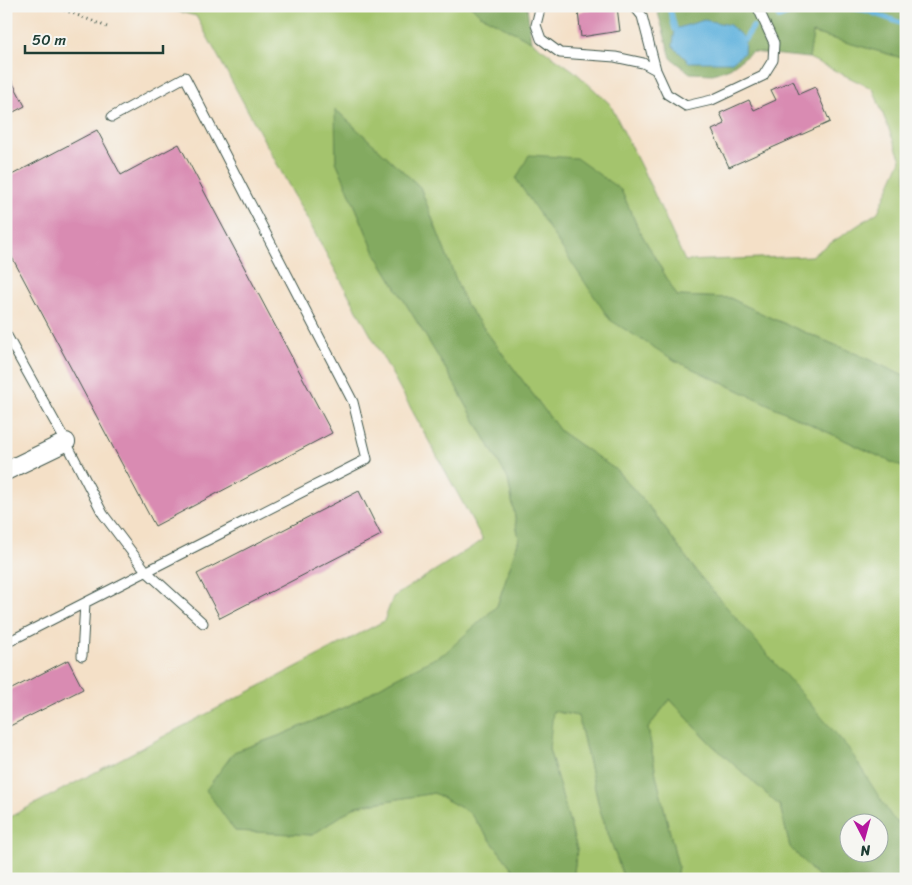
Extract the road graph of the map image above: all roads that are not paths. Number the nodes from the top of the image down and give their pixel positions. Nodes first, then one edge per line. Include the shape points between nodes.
1 (544, 6) edge
2 (634, 6) edge
3 (757, 6) edge
4 (656, 70) junction
5 (112, 117) dead end
6 (6, 334) edge
7 (66, 442) junction
8 (6, 471) edge
9 (146, 572) junction
10 (85, 603) junction
11 (203, 623) dead end
12 (6, 643) edge
13 (82, 656) dead end

1 - 4 lane via 536,25 541,40 560,53 615,57 643,63
2 - 4 lane via 642,16
3 - 4 lane via 774,43 773,60 763,76 712,100 686,106 667,94
5 - 9 lane via 185,77 353,402 367,459
6 - 7 lane
7 - 8 street
7 - 9 lane via 103,514
9 - 10 lane
9 - 11 lane
10 - 12 lane
10 - 13 lane

